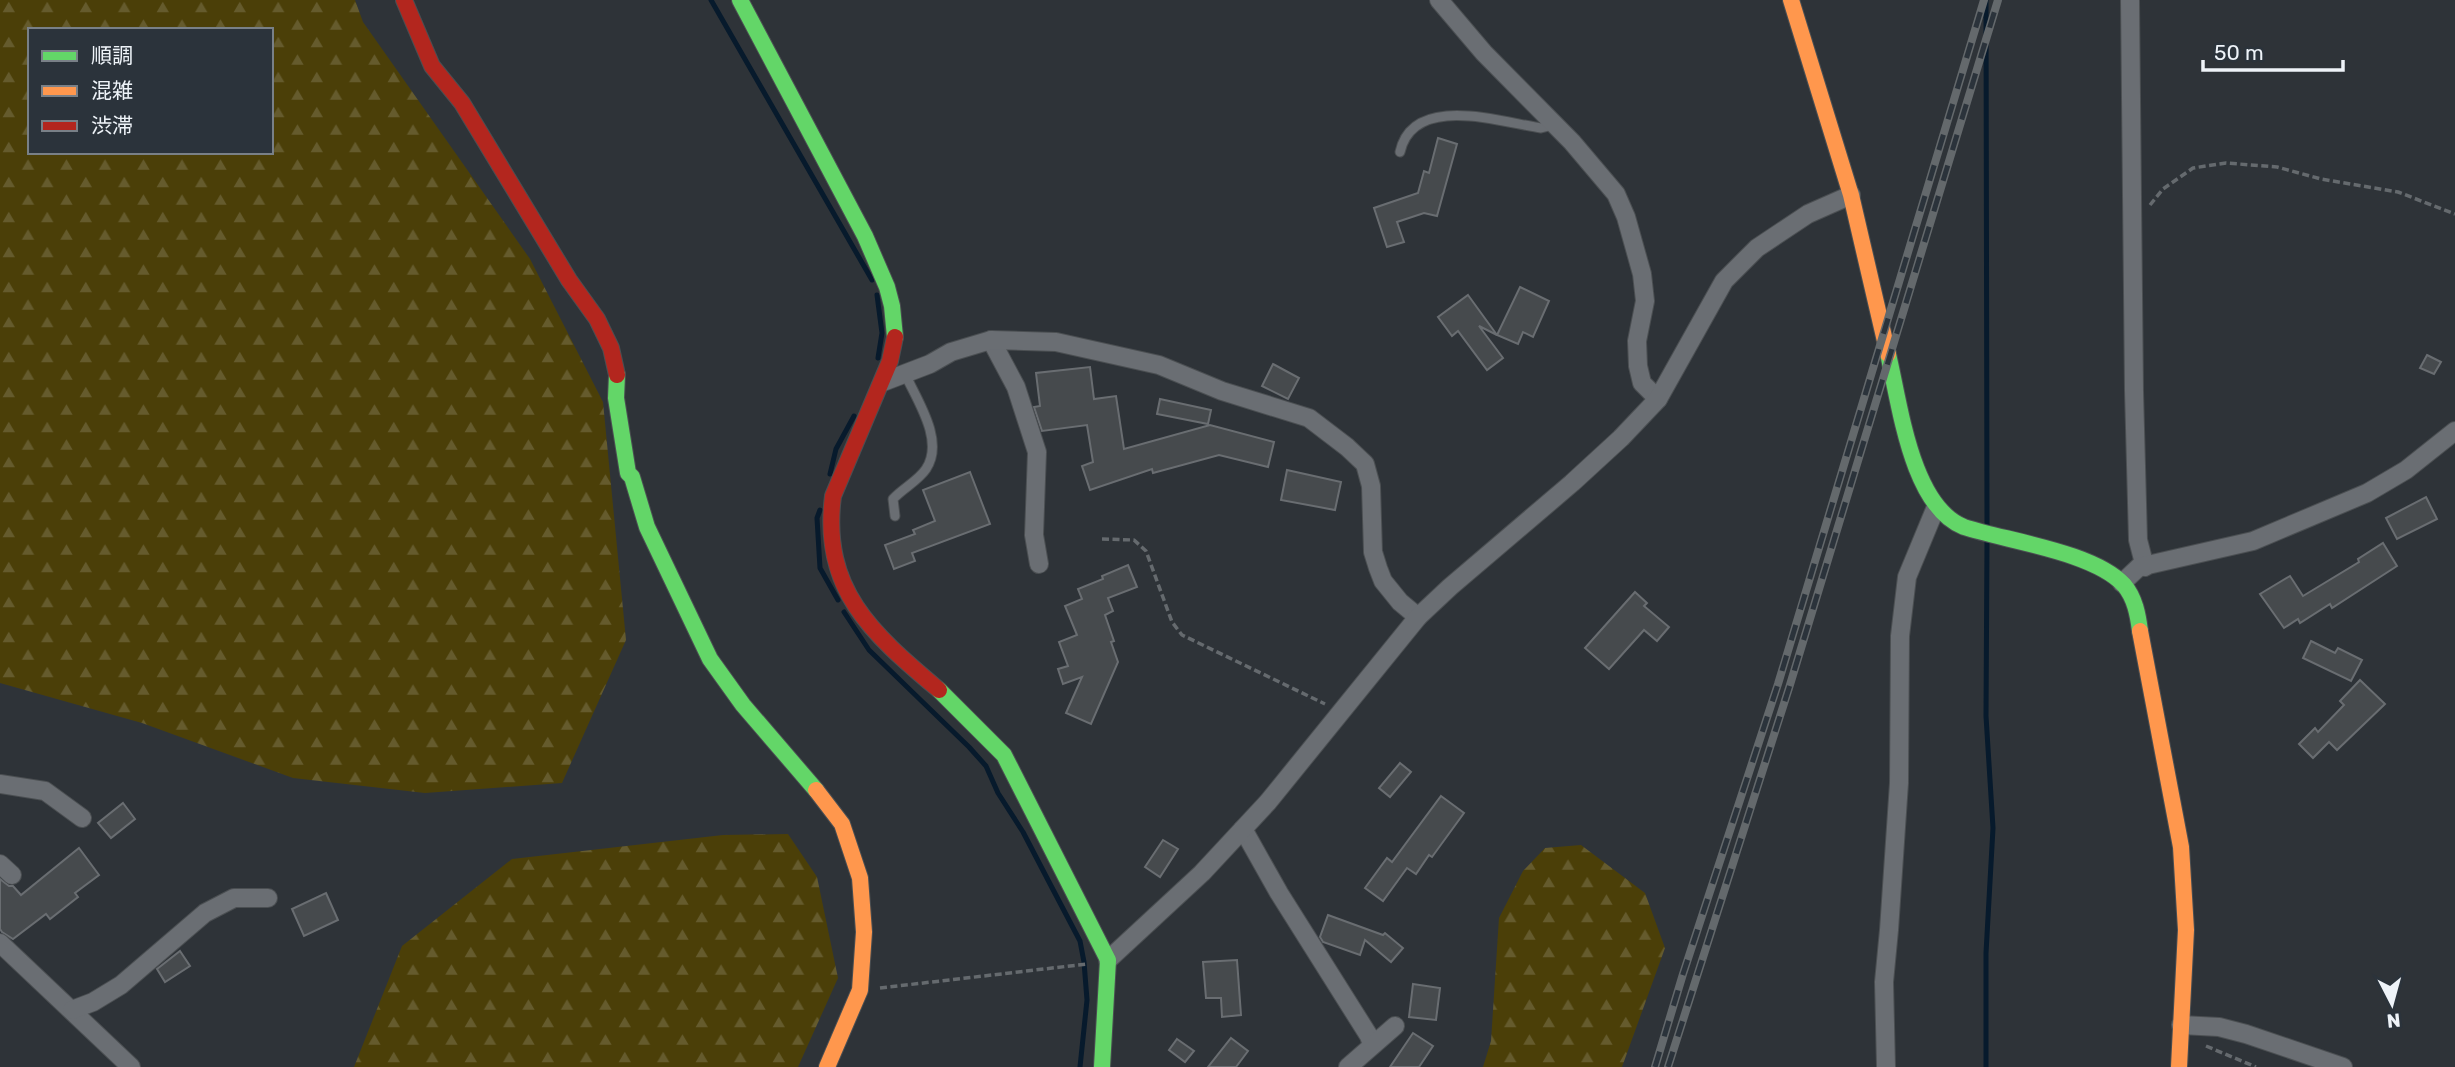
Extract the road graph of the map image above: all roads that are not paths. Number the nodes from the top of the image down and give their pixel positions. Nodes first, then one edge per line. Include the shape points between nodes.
1 (404, 0) edge
2 (740, 0) edge
3 (1439, 0) edge
4 (1791, 0) edge
5 (2130, 0) edge
6 (1555, 124) junction
7 (1400, 152) dead end
8 (1851, 195) junction
9 (991, 340) junction
10 (905, 374) junction
11 (883, 382) junction
12 (1658, 399) junction
13 (2455, 431) edge
14 (1936, 507) junction
15 (895, 516) dead end
16 (1039, 564) dead end
17 (2145, 567) junction
18 (2122, 583) junction
19 (1418, 617) junction
20 (0, 784) edge
21 (82, 818) dead end
22 (1243, 829) junction
23 (268, 898) dead end
24 (0, 943) edge
25 (1108, 960) junction
26 (72, 1010) junction
27 (1395, 1026) dead end
28 (2181, 1031) junction
29 (1372, 1045) junction
30 (131, 1067) edge
31 (827, 1067) edge
32 (1102, 1067) edge
33 (1348, 1067) edge
34 (1886, 1067) edge
35 (2179, 1067) edge
36 (2343, 1067) edge

1 - 31 street via 432,66 462,103 611,348 628,472 647,527 710,659 842,824 860,878 864,932 860,990
2 - 11 street via 865,236 887,287 895,342
3 - 6 street
4 - 8 street
5 - 17 street via 2138,540
6 - 7 lane via 1541,128 1468,117 1434,118 1413,126
6 - 12 street via 1616,194 1626,217 1645,301 1637,341 1638,366 1642,383
8 - 12 street via 1808,214 1768,241 1724,281
8 - 14 street via 1913,457
9 - 10 street via 951,352
9 - 16 street via 1016,387 1037,452 1034,535
9 - 19 street via 1056,341 1158,365 1309,418 1365,464 1378,568 1400,602
10 - 11 street
10 - 15 lane via 927,421 933,452 927,468 893,499
11 - 25 street via 833,496 831,543 838,575 854,606 885,644 1004,755
12 - 19 street via 1572,483
13 - 17 street via 2367,493 2233,547
14 - 18 street via 1948,520 2066,556
14 - 34 street via 1907,577 1900,636 1899,783 1884,982
17 - 18 street
18 - 28 street via 2136,607 2181,847 2186,930
19 - 22 street
20 - 21 street via 45,791
22 - 25 street
22 - 29 street
23 - 26 street via 234,898 205,913 121,985
24 - 26 street
25 - 32 street
26 - 30 street
27 - 29 street
28 - 35 street
28 - 36 street via 2218,1027
29 - 33 street

